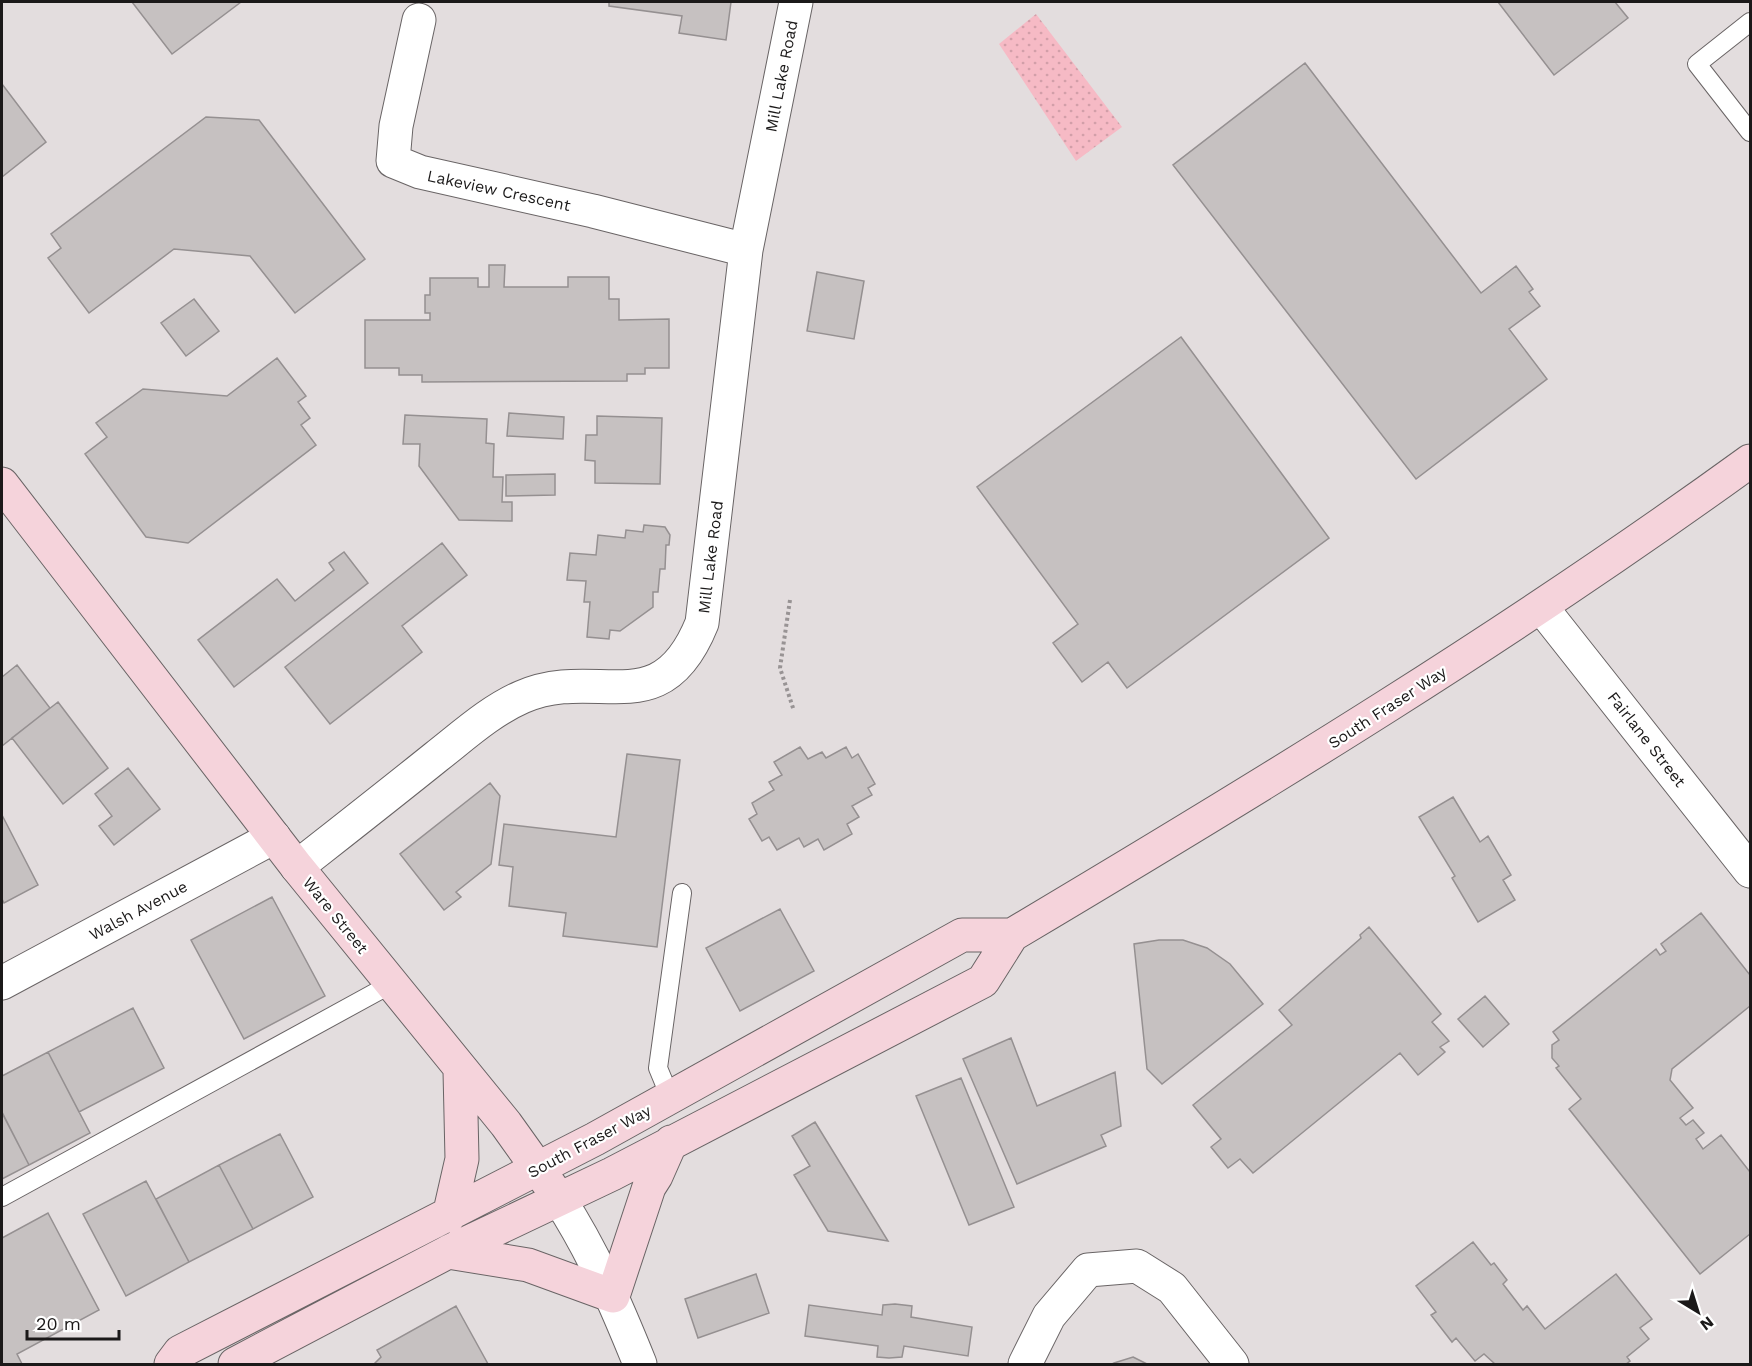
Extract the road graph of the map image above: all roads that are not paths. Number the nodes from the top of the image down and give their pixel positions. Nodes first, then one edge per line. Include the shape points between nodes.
1 (796, 2) edge
2 (419, 20) dead end
3 (1750, 22) edge
4 (1750, 132) edge
5 (746, 250) junction
6 (1750, 461) edge
7 (2, 484) edge
8 (1542, 608) junction
9 (274, 837) junction
10 (297, 867) junction
11 (1750, 871) edge
12 (682, 892) dead end
13 (1012, 935) junction
14 (2, 983) edge
15 (392, 984) junction
16 (460, 1071) junction
17 (670, 1097) junction
18 (670, 1142) junction
19 (539, 1168) junction
20 (2, 1197) edge
21 (559, 1199) junction
22 (449, 1216) junction
23 (448, 1252) junction
24 (613, 1296) junction
25 (171, 1365) edge
26 (235, 1365) edge
27 (640, 1365) edge
28 (1025, 1365) edge
29 (1232, 1365) edge

1 - 5 street, Mill Lake Road
2 - 5 street, Lakeview Crescent via 396,126 393,161 420,172
3 - 4 lane via 1696,64
5 - 10 street, Mill Lake Road via 702,623 691,651 669,675 646,685 555,687 521,697 485,719
6 - 8 main road, South Fraser Way
7 - 9 main road, Ware Street
8 - 11 street, Fairlane Street
8 - 13 main road, South Fraser Way via 1328,746
9 - 10 main road, Ware Street
9 - 14 street, Walsh Avenue
10 - 15 main road, Ware Street
12 - 17 lane via 658,1068
13 - 17 main road, South Fraser Way via 962,935
13 - 18 main road, South Fraser Way via 983,981
15 - 16 main road, Ware Street
15 - 20 lane
16 - 19 main road, Ware Street
16 - 22 main road via 462,1159
17 - 19 main road, South Fraser Way
18 - 21 main road, South Fraser Way
18 - 24 main road via 649,1187
19 - 21 main road, Ware Street
19 - 22 main road, South Fraser Way
21 - 23 main road, South Fraser Way
21 - 24 street, Ware Street via 585,1239
22 - 25 main road, South Fraser Way via 180,1352
23 - 24 main road via 528,1265
23 - 26 main road, South Fraser Way
24 - 27 street, Ware Street
28 - 29 street via 1049,1316 1088,1270 1137,1266 1172,1288

